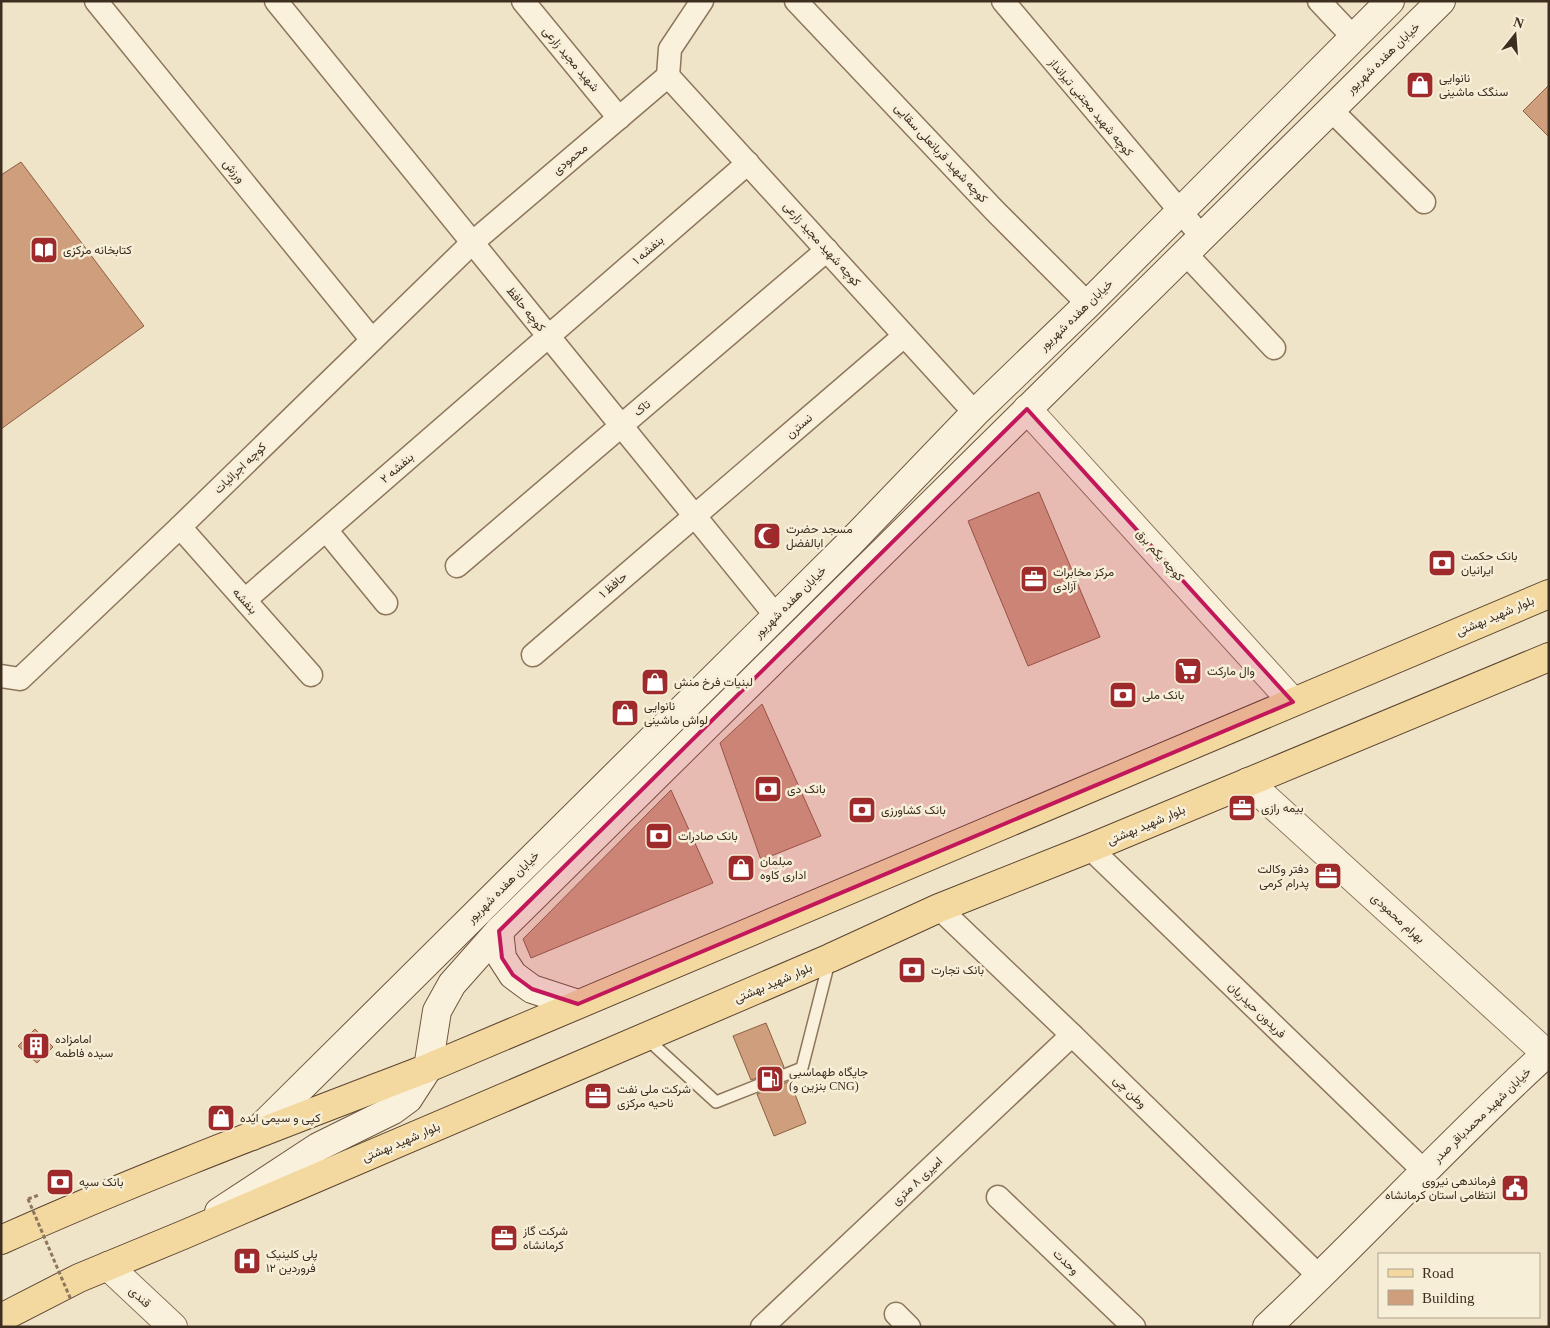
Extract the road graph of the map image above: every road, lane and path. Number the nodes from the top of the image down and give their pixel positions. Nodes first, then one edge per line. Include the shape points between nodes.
1 (96, 1) edge
2 (276, 1) edge
3 (523, 1) edge
4 (702, 1) edge
5 (796, 1) edge
6 (1003, 1) edge
7 (1319, 1) edge
8 (1390, 1) edge
9 (1441, 1) edge
10 (1353, 37) junction
11 (668, 76) junction
12 (1331, 110) junction
13 (619, 118) junction
14 (748, 163) junction
15 (1424, 202) dead end
16 (1179, 212) junction
17 (472, 243) junction
18 (1193, 245) junction
19 (827, 250) junction
20 (1088, 304) junction
21 (548, 336) junction
22 (904, 336) junction
23 (372, 340) junction
24 (1274, 348) dead end
25 (1027, 409) junction
26 (975, 413) junction
27 (621, 426) junction
28 (694, 516) junction
29 (180, 527) junction
30 (326, 530) junction
31 (457, 566) dead end
32 (1549, 594) edge
33 (245, 600) junction
34 (386, 603) dead end
35 (776, 616) junction
36 (533, 655) dead end
37 (1549, 657) edge
38 (311, 675) dead end
39 (1, 676) edge
40 (1293, 702) junction
41 (1248, 782) junction
42 (1090, 848) junction
43 (939, 908) junction
44 (500, 930) junction
45 (830, 958) junction
46 (578, 1004) junction
47 (1072, 1035) junction
48 (645, 1038) junction
49 (1548, 1054) edge
50 (428, 1068) junction
51 (252, 1136) junction
52 (1424, 1171) junction
53 (41, 1194) dead end
54 (998, 1198) dead end
55 (184, 1235) junction
56 (1, 1240) edge
57 (108, 1266) junction
58 (1320, 1277) junction
59 (71, 1300) dead end
60 (1, 1318) edge
61 (172, 1327) edge
62 (762, 1327) edge
63 (1134, 1327) edge
64 (1267, 1327) edge

1 - 23 street, ورزش
2 - 17 street, کوچه حافظ
3 - 13 street, شهید مجید زارعی
4 - 11 street via 670,49
5 - 20 street, کوچه شهید قربانعلی سقایی
6 - 16 street, کوچه شهید مجتبی تیرانداز
7 - 10 street
8 - 10 main road, خیابان هفده شهریور
9 - 12 main road, خیابان هفده شهریور
10 - 16 main road, خیابان هفده شهریور
11 - 13 street, محمودی
11 - 14 street, کوچه شهید مجید زارعی
12 - 15 street
12 - 18 main road, خیابان هفده شهریور
13 - 17 street, محمودی
14 - 19 street, کوچه شهید مجید زارعی
14 - 21 street, بنفشه ۱
16 - 18 street, کوچه شهید مجتبی تیرانداز
16 - 20 main road, خیابان هفده شهریور
17 - 21 street, کوچه حافظ
17 - 23 street, کوچه اجرائیات
18 - 24 street, کوچه شهید مجتبی تیرانداز
18 - 25 main road, خیابان هفده شهریور
19 - 22 street, کوچه شهید مجید زارعی
19 - 27 street, تاک
20 - 26 main road, خیابان هفده شهریور
21 - 27 street, کوچه حافظ
21 - 30 street, بنفشه ۲
22 - 26 street, کوچه شهید مجید زارعی
22 - 28 street, نسترن
23 - 29 street, کوچه اجرائیات
25 - 40 main road, کوچه یکم برق
25 - 44 main road, خیابان هفده شهریور
26 - 35 main road, خیابان هفده شهریور
27 - 28 street, کوچه حافظ
27 - 31 street, تاک
28 - 35 street, کوچه حافظ
28 - 36 street, حافظ ۱
29 - 33 street, بنفشه
29 - 39 street, کوچه اجرائیات via 20,678
30 - 33 street, بنفشه ۲
30 - 34 street
32 - 40 main road, بلوار شهید بهشتی
33 - 38 street, بنفشه
35 - 51 main road, خیابان هفده شهریور
37 - 41 main road, بلوار شهید بهشتی
40 - 46 main road, بلوار شهید بهشتی
41 - 42 main road, بلوار شهید بهشتی
41 - 49 main road, بهرام محمودی
42 - 43 main road, بلوار شهید بهشتی
42 - 52 street, فریدون حیدریان
43 - 45 main road, بلوار شهید بهشتی
43 - 47 street, وطن چی
44 - 46 main road via 502,958 513,975 532,989
44 - 50 main road, خیابان هفده شهریور via 452,984 437,1011
45 - 48 main road, بلوار شهید بهشتی
45 - 48 lane via 802,1068 716,1102
46 - 50 main road, بلوار شهید بهشتی
47 - 58 street, وطن چی
47 - 62 street, امیری ۸ متری
48 - 55 main road, بلوار شهید بهشتی
49 - 52 main road, خیابان شهید محمدباقر صدر
50 - 51 main road, بلوار شهید بهشتی
50 - 55 main road via 408,1099 393,1110 318,1146
51 - 56 main road, بلوار شهید بهشتی
52 - 58 main road, خیابان شهید محمدباقر صدر
53 - 59 path, bridge via 28,1199
54 - 63 street, وحدت
55 - 57 main road, بلوار شهید بهشتی
57 - 60 main road, بلوار شهید بهشتی
57 - 61 main road, قندی
58 - 64 main road, خیابان شهید محمدباقر صدر

